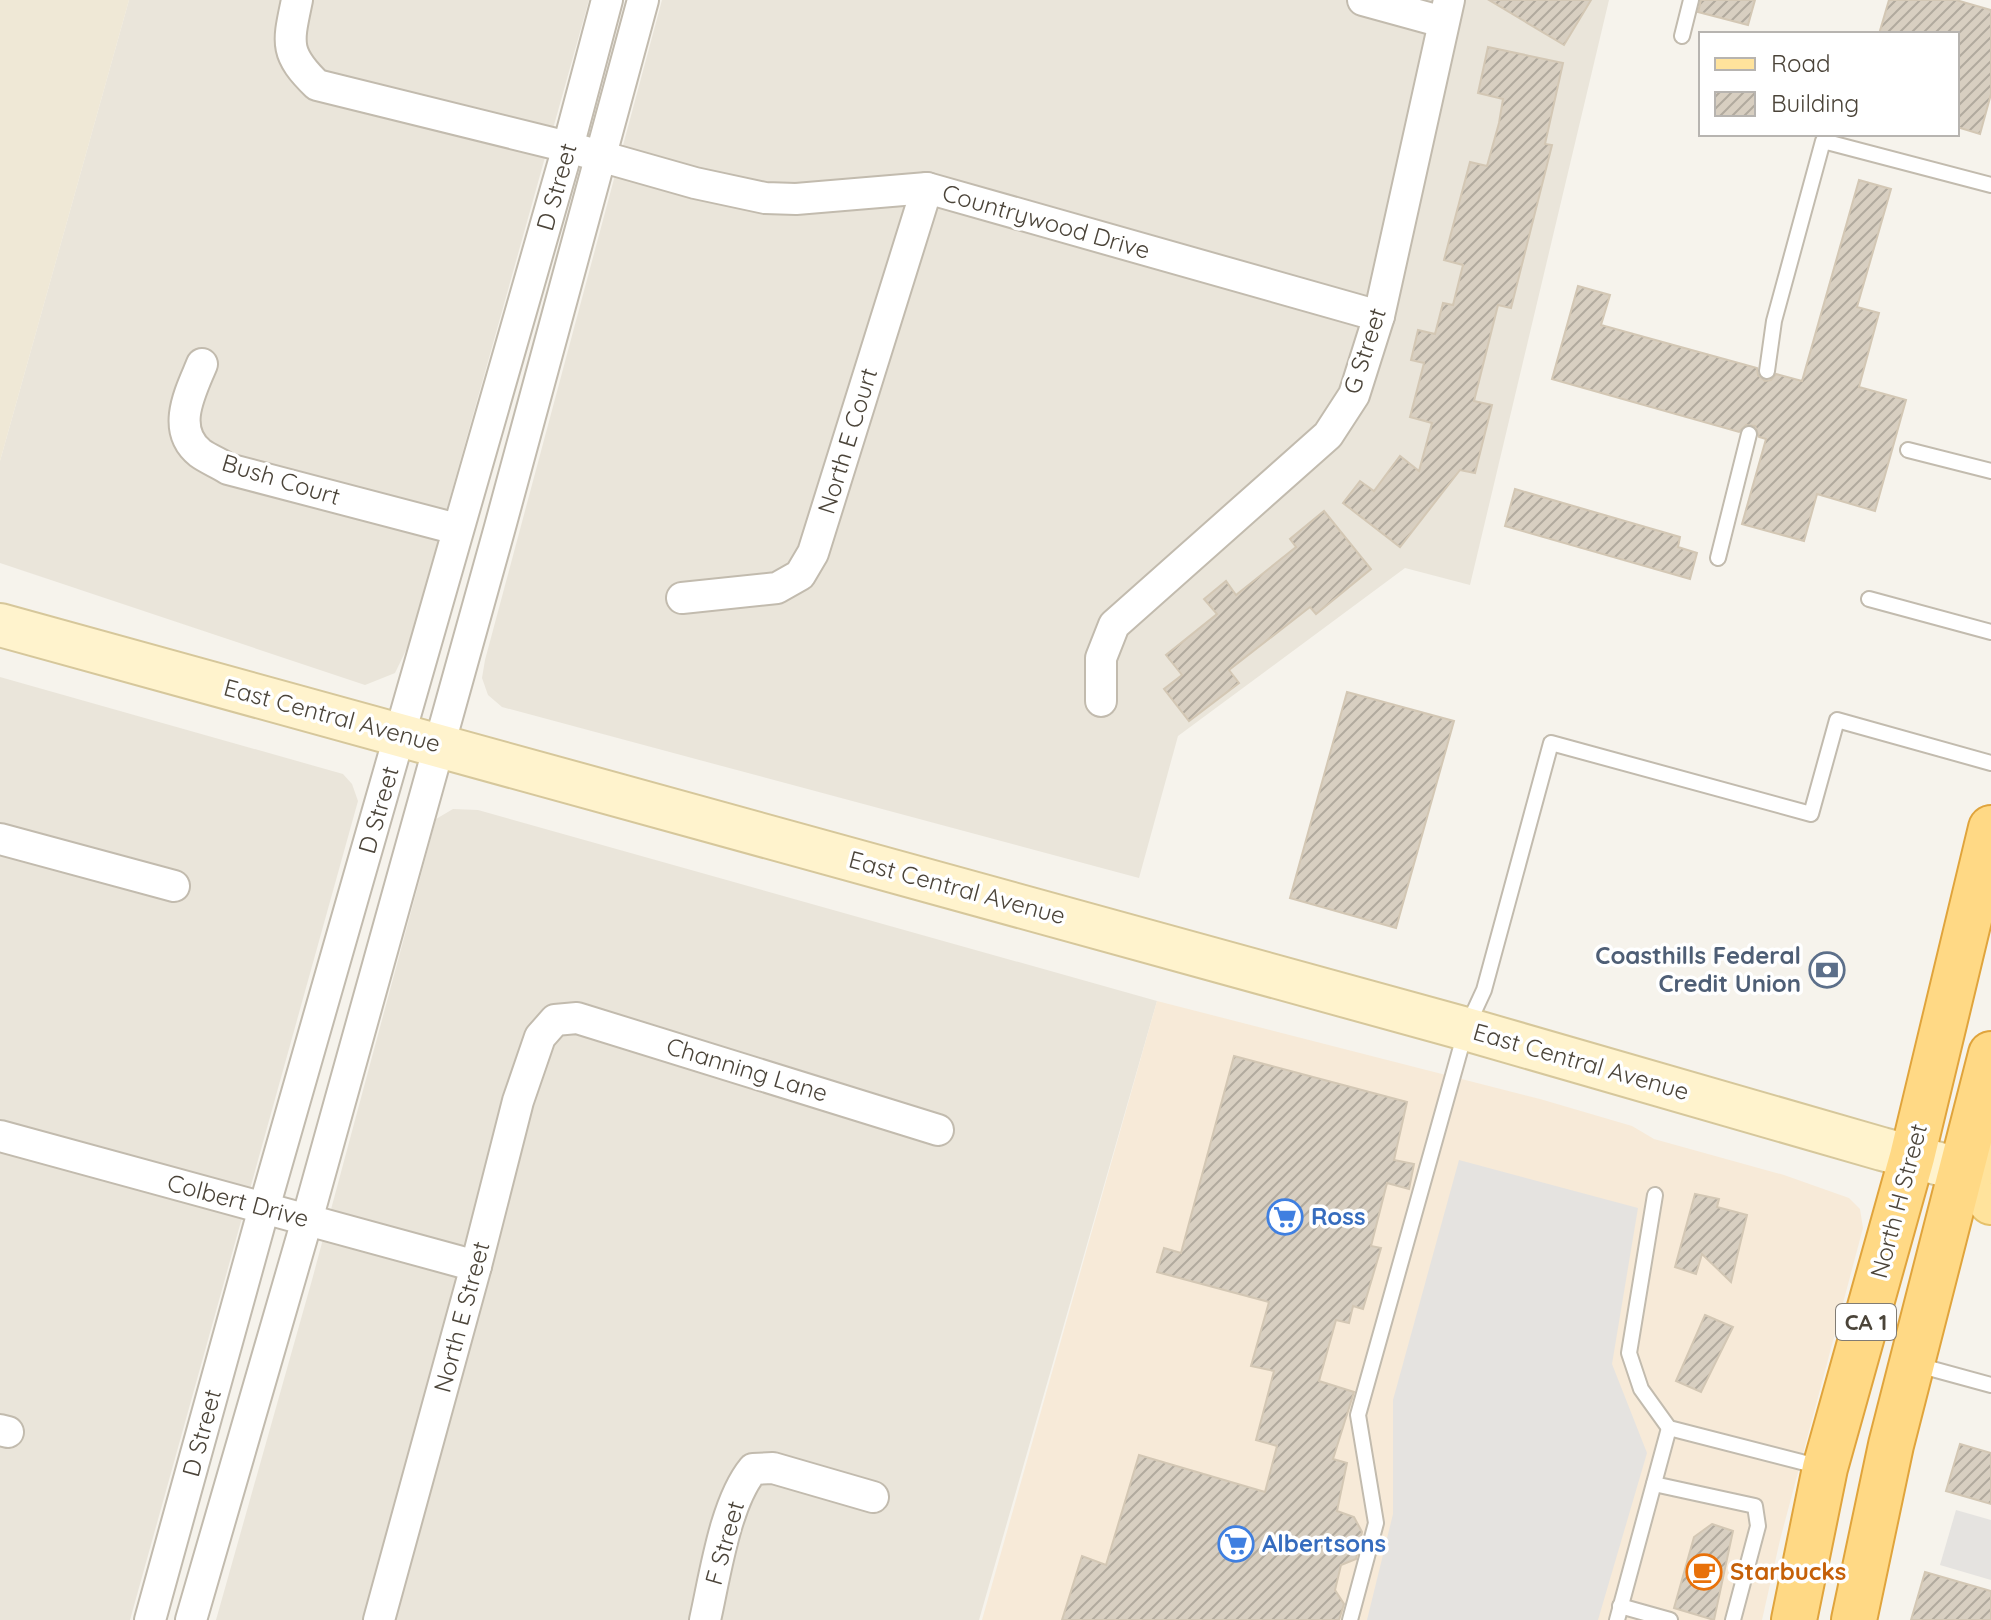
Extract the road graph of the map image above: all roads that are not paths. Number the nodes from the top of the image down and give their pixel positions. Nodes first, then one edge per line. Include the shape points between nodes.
1 (297, 0) edge
2 (607, 0) edge
3 (643, 0) edge
4 (1363, 0) edge
5 (1691, 0) edge
6 (1446, 11) edge
7 (1682, 36) dead end
8 (568, 147) junction
9 (599, 156) junction
10 (1991, 185) edge
11 (927, 188) junction
12 (1379, 316) junction
13 (202, 364) dead end
14 (1767, 371) dead end
15 (1749, 434) dead end
16 (1908, 450) dead end
17 (1991, 471) edge
18 (457, 529) junction
19 (1718, 558) dead end
20 (682, 598) dead end
21 (1869, 599) dead end
22 (0, 625) edge
23 (1991, 632) edge
24 (1101, 701) dead end
25 (400, 734) junction
26 (440, 745) junction
27 (1991, 763) edge
28 (1991, 828) edge
29 (0, 839) edge
30 (174, 886) dead end
31 (555, 1020) joint
32 (1466, 1029) junction
33 (1991, 1054) edge
34 (938, 1130) dead end
35 (0, 1136) edge
36 (1912, 1157) junction
37 (1977, 1165) edge
38 (1655, 1195) dead end
39 (1991, 1202) edge
40 (264, 1208) junction
41 (307, 1220) junction
42 (476, 1266) junction
43 (1913, 1364) junction
44 (1991, 1385) edge
45 (1669, 1428) junction
46 (1825, 1468) junction
47 (1654, 1484) junction
48 (873, 1497) dead end
49 (1618, 1613) edge
50 (150, 1620) edge
51 (191, 1620) edge
52 (379, 1620) edge
53 (705, 1620) edge
54 (1350, 1620) edge
55 (1670, 1620) edge
56 (1733, 1620) edge
57 (1794, 1620) edge
58 (1854, 1620) edge

1 - 8 street, Countrywood Drive via 289,37 297,65 317,85
2 - 8 street, D Street
3 - 9 street, D Street
4 - 6 street
5 - 7 lane
6 - 12 street, G Street
8 - 9 street, Countrywood Drive
8 - 18 street, D Street
9 - 11 street, Countrywood Drive via 765,198
9 - 26 street, D Street
10 - 14 lane via 1823,141 1774,321
11 - 12 street, Countrywood Drive
11 - 20 street, North E Court via 813,553 800,575 777,588
12 - 24 street, G Street via 1354,395 1328,435 1114,625 1101,658
13 - 18 street, Bush Court via 184,406 189,440 198,452 228,469
15 - 19 lane
16 - 17 lane
18 - 25 street, D Street
21 - 23 lane
22 - 25 main road, East Central Avenue
25 - 26 main road, East Central Avenue
25 - 40 street, D Street
26 - 32 main road, East Central Avenue
26 - 41 street, D Street
27 - 32 lane via 1837,720 1811,814 1551,743 1484,990
28 - 36 highway, North H Street / CA 1
29 - 30 street
31 - 34 street, Channing Lane via 577,1018
31 - 42 street, North E Street via 540,1037 518,1101
32 - 36 main road, East Central Avenue
32 - 54 lane via 1358,1415 1376,1523
33 - 37 highway, CA 1
35 - 40 street, Colbert Drive
36 - 37 main road, East Central Avenue
36 - 46 highway, North H Street / CA 1
37 - 39 main road
37 - 43 highway, CA 1
38 - 45 lane via 1629,1353 1641,1389
40 - 41 street, Colbert Drive
40 - 50 street, D Street
41 - 42 street, Colbert Drive
41 - 51 street, D Street
42 - 52 street, North E Street
43 - 44 lane
43 - 58 highway, CA 1
45 - 46 lane
45 - 47 lane
46 - 57 highway, North H Street / CA 1
47 - 49 lane
47 - 56 lane via 1755,1506 1758,1526
48 - 53 street, F Street via 773,1468 753,1469 743,1482 721,1546
49 - 55 lane

